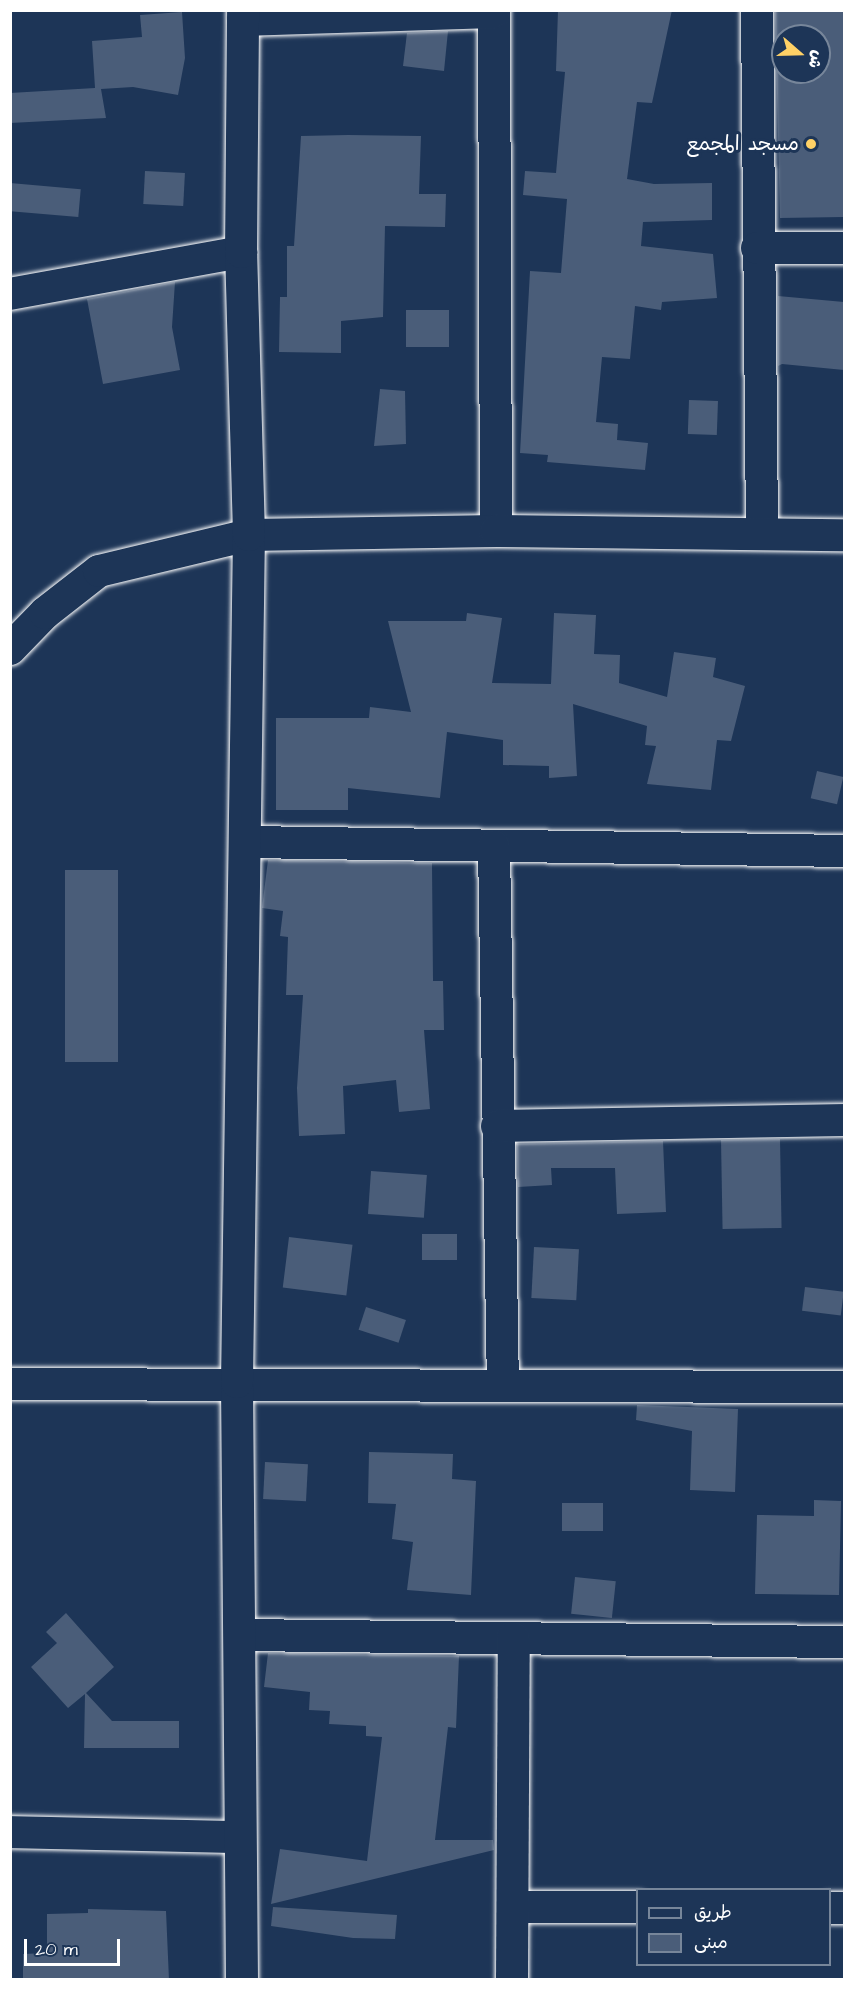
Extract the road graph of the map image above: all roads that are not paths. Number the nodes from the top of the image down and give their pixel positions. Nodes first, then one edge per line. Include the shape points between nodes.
1 (757, 10) edge
2 (494, 11) edge
3 (243, 15) edge
4 (757, 248) junction
5 (844, 248) edge
6 (241, 252) junction
7 (10, 294) edge
8 (496, 531) junction
9 (762, 533) junction
10 (249, 535) junction
11 (844, 535) edge
12 (10, 649) edge
13 (247, 842) junction
14 (494, 846) junction
15 (844, 851) edge
16 (844, 1120) edge
17 (497, 1126) junction
18 (237, 1382) junction
19 (10, 1384) edge
20 (503, 1386) junction
21 (844, 1387) edge
22 (241, 1635) junction
23 (514, 1638) junction
24 (844, 1642) edge
25 (10, 1832) edge
26 (239, 1837) junction
27 (513, 1907) junction
28 (636, 1908) edge
29 (242, 1980) edge
30 (512, 1980) edge

1 - 4 street
2 - 3 street
2 - 8 street
3 - 6 street
4 - 5 street
4 - 9 street
6 - 7 street
6 - 10 street
8 - 9 street
8 - 10 street
9 - 11 street
10 - 12 street via 99,571 45,613
10 - 13 street
13 - 14 street
13 - 18 street
14 - 15 street
14 - 17 street
16 - 17 street
17 - 20 street
18 - 19 street
18 - 20 street
18 - 22 street
20 - 21 street
22 - 23 street
22 - 26 street
23 - 24 street
23 - 27 street
25 - 26 street
26 - 29 street
27 - 28 street
27 - 30 street

